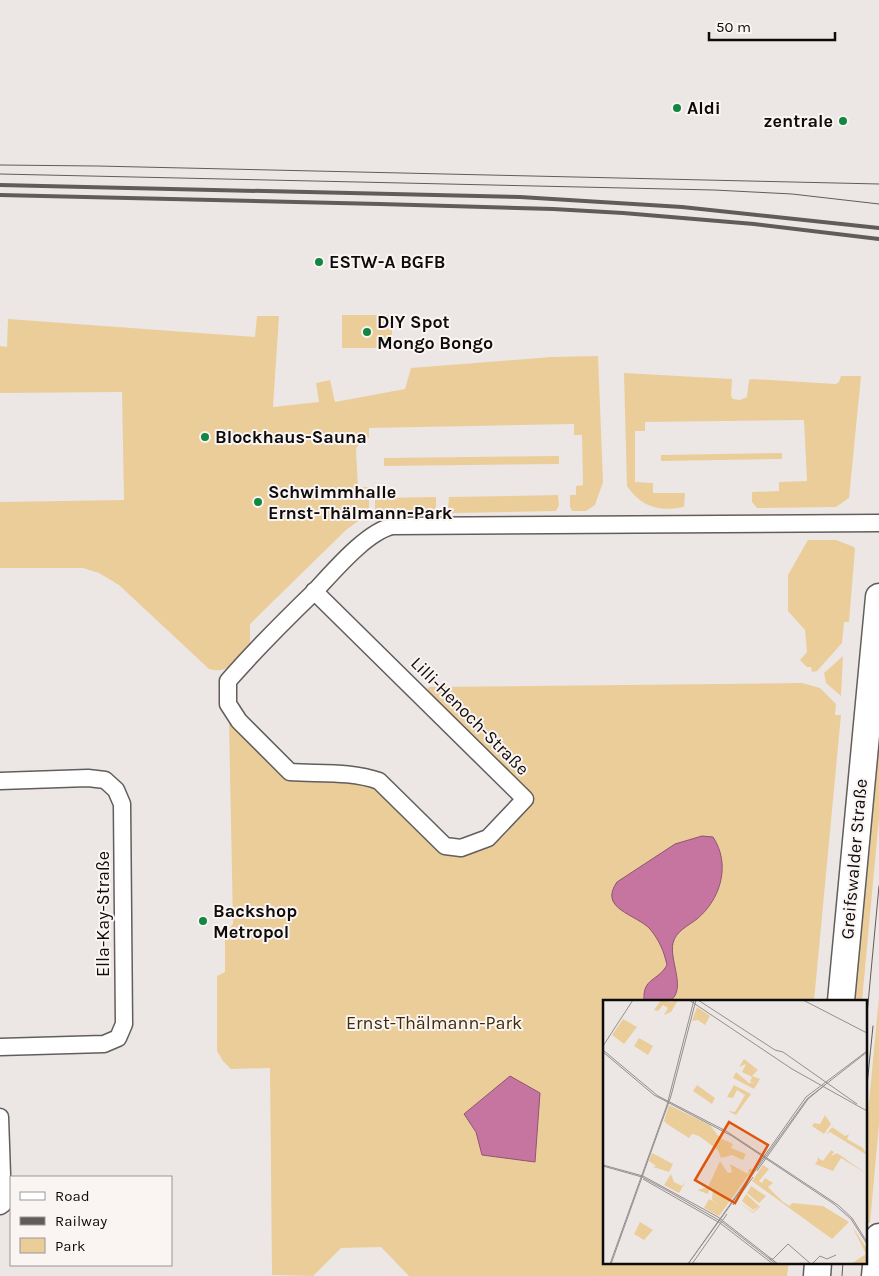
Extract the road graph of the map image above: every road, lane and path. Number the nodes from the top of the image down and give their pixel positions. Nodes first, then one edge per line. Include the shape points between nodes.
1 (879, 523) edge
2 (314, 591) junction
3 (879, 598) edge
4 (0, 781) edge
5 (841, 1000) edge
6 (0, 1046) edge
7 (0, 1117) edge
8 (0, 1206) edge

1 - 2 street, Lilli-Henoch-Straße via 393,526 360,545
2 - 2 street, Lilli-Henoch-Straße via 228,681 228,704 239,721 290,772 365,776 379,781 445,846 461,848 488,838 525,799
3 - 5 main road, Greifswalder Straße
4 - 6 street, Ella-Kay-Straße via 105,780 121,798 124,1024 118,1038 104,1044
7 - 8 street via 3,1204

